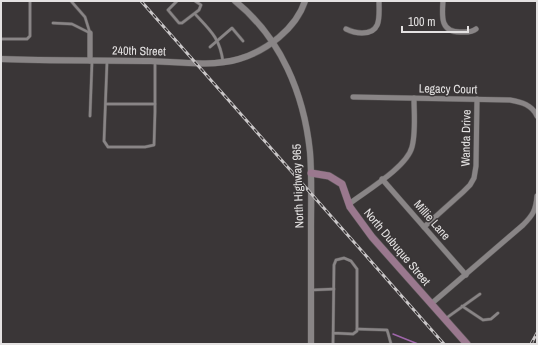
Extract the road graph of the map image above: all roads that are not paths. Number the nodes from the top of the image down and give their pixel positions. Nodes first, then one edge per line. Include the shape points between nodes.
1 (30, 1) edge
2 (71, 1) edge
3 (177, 1) edge
4 (195, 1) edge
5 (235, 1) edge
6 (305, 1) edge
7 (379, 1) edge
8 (443, 1) edge
9 (195, 13) junction
10 (53, 23) dead end
11 (346, 29) dead end
12 (476, 29) dead end
13 (90, 33) junction
14 (1, 39) edge
15 (218, 41) junction
16 (243, 41) dead end
17 (273, 42) junction
18 (210, 48) dead end
19 (1, 59) edge
20 (91, 61) junction
21 (107, 61) junction
22 (155, 62) junction
23 (223, 62) junction
24 (353, 97) dead end
25 (414, 98) junction
26 (477, 99) junction
27 (106, 104) junction
28 (155, 104) junction
29 (90, 116) dead end
30 (537, 116) edge
31 (311, 172) junction
32 (382, 179) junction
33 (537, 196) edge
34 (349, 204) junction
35 (424, 227) junction
36 (466, 275) junction
37 (334, 289) junction
38 (311, 290) junction
39 (480, 294) dead end
40 (431, 304) junction
41 (462, 306) junction
42 (498, 313) dead end
43 (445, 319) junction
44 (357, 329) junction
45 (333, 334) junction
46 (311, 344) edge
47 (333, 344) edge
48 (391, 344) edge
49 (467, 344) edge

1 - 14 lane via 30,36 27,40
2 - 13 lane via 85,16
3 - 9 lane via 168,10 179,23
4 - 9 lane via 201,6
5 - 17 street, North Highway 965
6 - 17 street, 240th Street via 294,24
7 - 11 street via 375,28 367,33 352,33
8 - 12 street via 442,18 449,30 471,32
9 - 15 lane
10 - 13 lane via 72,24
13 - 20 street
15 - 16 lane via 232,28
15 - 18 lane
15 - 23 lane
17 - 23 street, 240th Street via 246,56
17 - 31 street, North Highway 965 via 288,68 299,95 305,119
19 - 20 street, 240th Street
20 - 21 street, 240th Street
20 - 29 lane
21 - 22 street, 240th Street
21 - 27 lane
22 - 23 street, 240th Street
22 - 28 lane
24 - 25 street, Legacy Court
25 - 26 street, Legacy Court
25 - 32 street via 412,148 406,160
26 - 30 street, Legacy Court via 520,102 530,106
26 - 35 street, Wanda Drive via 474,178 463,192
27 - 28 lane
27 - 28 lane via 104,141 108,147 154,145
31 - 34 main road, North Dubuque Street via 329,176 342,184
31 - 38 street, North Highway 965
32 - 34 street
32 - 35 street, Millie Lane
33 - 36 street via 532,216
34 - 40 main road, North Dubuque Street via 372,237
35 - 36 street, Millie Lane
36 - 40 street
37 - 38 lane
37 - 44 lane via 336,260 344,258 352,261 358,271
37 - 45 lane
38 - 46 street, North Highway 965
39 - 41 lane
40 - 43 main road, North Dubuque Street
41 - 42 lane via 483,320 491,319
41 - 43 lane
43 - 49 main road, North Dubuque Street
44 - 45 lane via 353,334
44 - 48 lane via 386,330
45 - 47 lane

